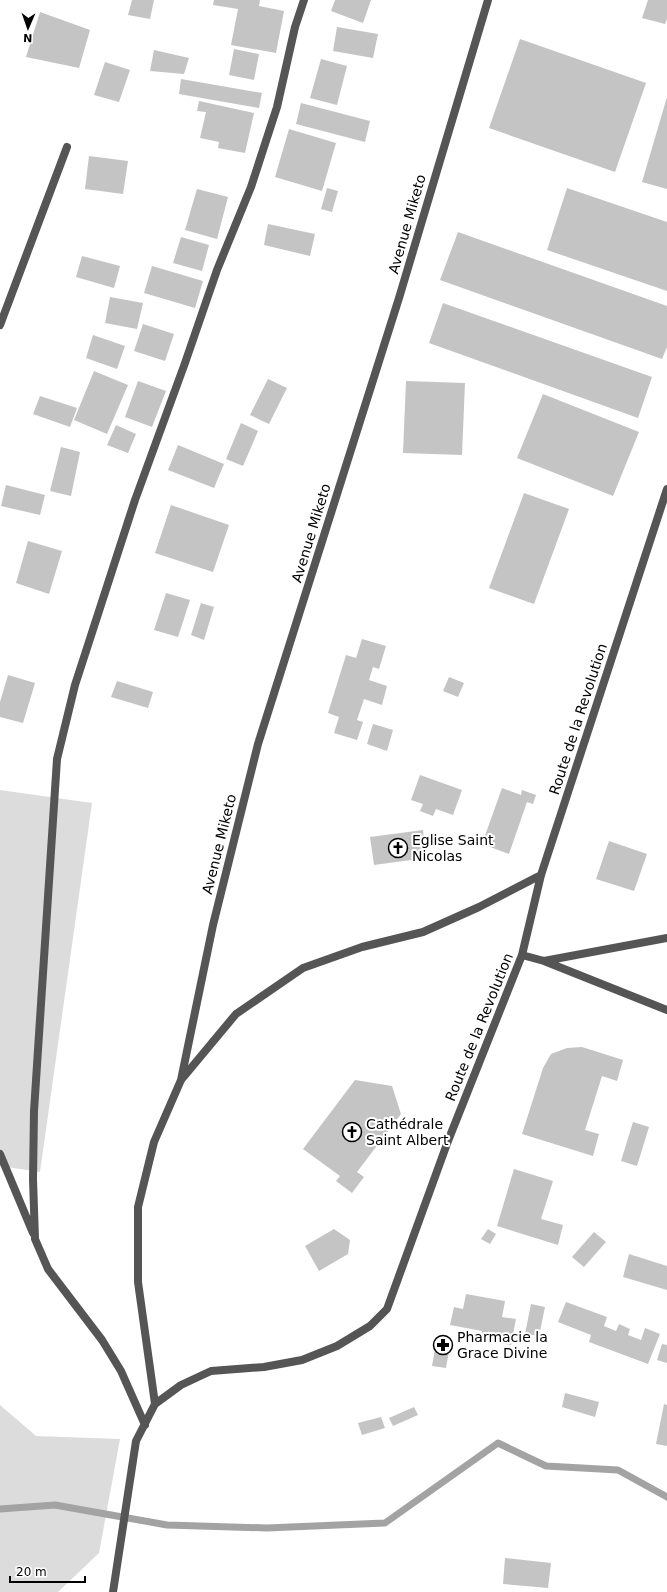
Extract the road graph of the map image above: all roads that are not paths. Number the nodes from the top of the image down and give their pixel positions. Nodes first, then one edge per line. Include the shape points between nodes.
1 (304, 0) edge
2 (488, 0) edge
3 (67, 147) dead end
4 (0, 325) edge
5 (667, 489) edge
6 (541, 875) junction
7 (667, 938) edge
8 (522, 955) junction
9 (544, 961) junction
10 (667, 1010) edge
11 (181, 1080) junction
12 (0, 1154) edge
13 (35, 1239) junction
14 (156, 1404) junction
15 (145, 1425) junction
16 (113, 1592) edge

1 - 13 street via 295,27 277,107 250,188 217,270 135,500 76,685 57,759 34,1111
2 - 11 street, Avenue Miketo via 398,298 258,744 213,925
3 - 4 street
5 - 6 street, Route de la Revolution
6 - 8 street, Route de la Revolution
6 - 11 street via 479,908 423,932 362,947 303,968 236,1014
7 - 9 street
8 - 9 street
8 - 14 street, Route de la Revolution via 448,1141 387,1309 370,1326 337,1346 302,1360 211,1371 180,1385
9 - 10 street
11 - 14 street via 154,1142 138,1207 138,1282
12 - 13 street
13 - 15 street via 48,1269 102,1340 117,1365
14 - 15 street, Route de la Revolution
15 - 16 street, Route de la Revolution via 136,1441

